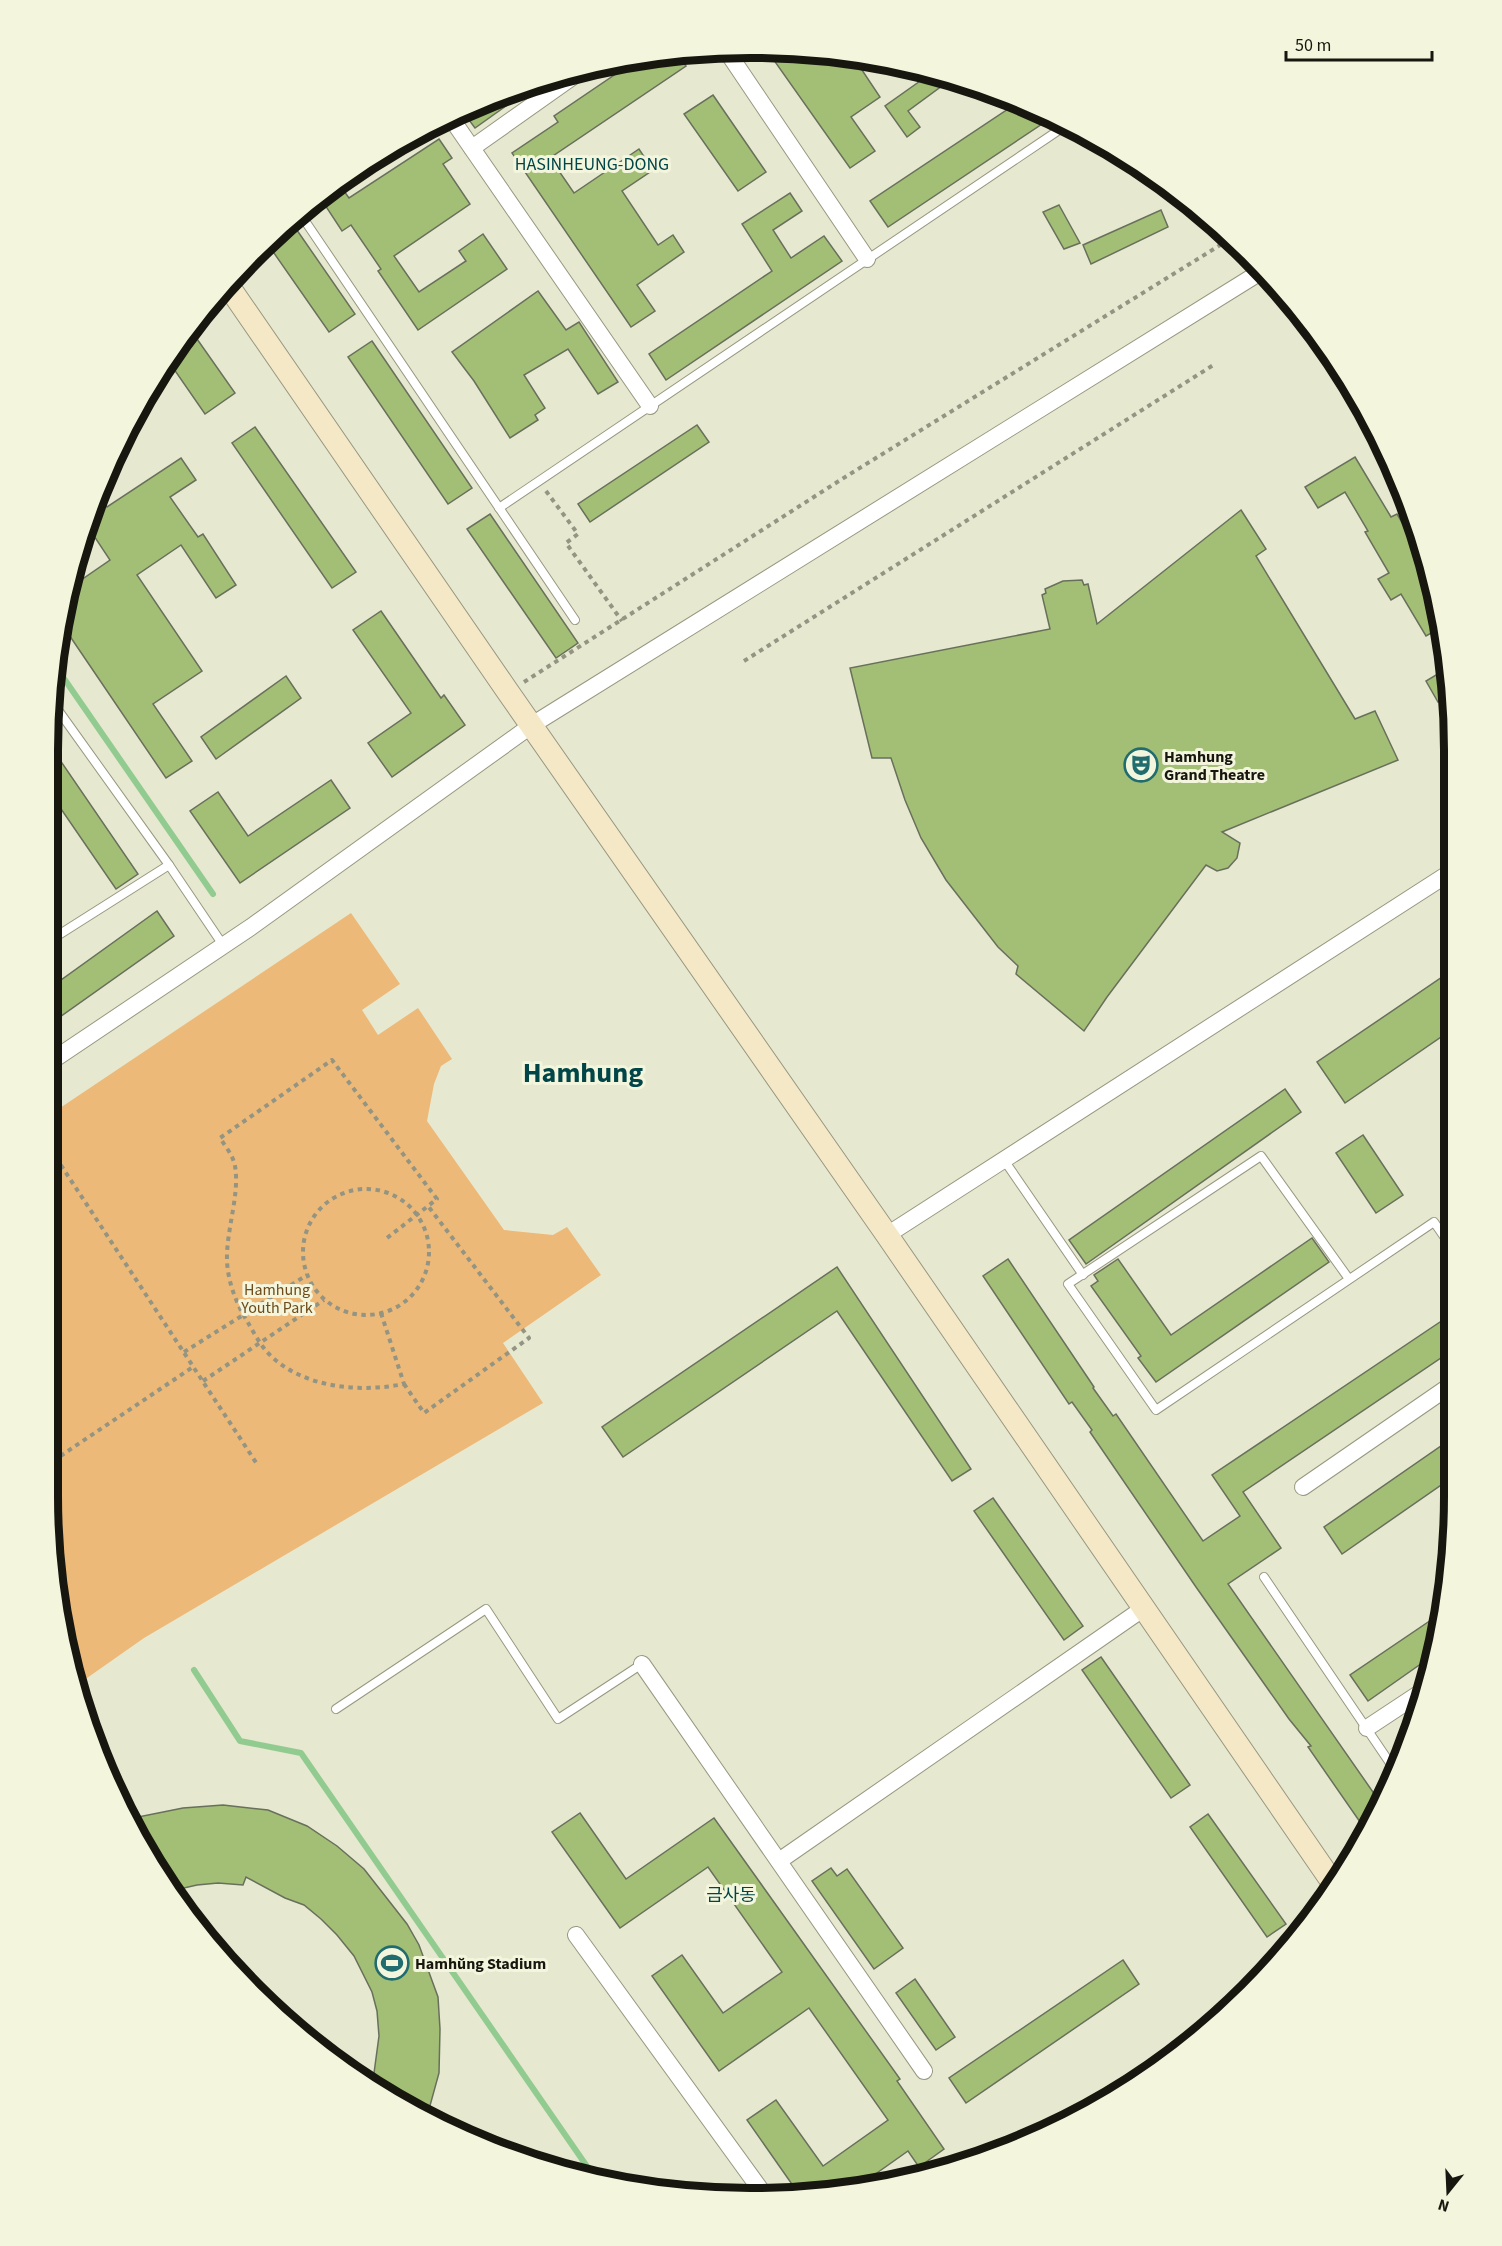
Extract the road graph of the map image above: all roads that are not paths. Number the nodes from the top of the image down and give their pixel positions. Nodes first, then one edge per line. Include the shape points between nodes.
1 (732, 59) edge
2 (558, 86) edge
3 (456, 125) edge
4 (1058, 131) edge
5 (472, 148) junction
6 (305, 221) edge
7 (867, 259) junction
8 (1255, 276) edge
9 (232, 292) edge
10 (650, 406) junction
11 (499, 508) junction
12 (575, 620) dead end
13 (60, 712) edge
14 (532, 724) junction
15 (169, 865) junction
16 (1444, 876) edge
17 (58, 935) edge
18 (223, 945) junction
19 (58, 1057) edge
20 (1004, 1160) junction
21 (888, 1235) junction
22 (1444, 1236) edge
23 (1083, 1275) junction
24 (1349, 1279) junction
25 (1444, 1390) edge
26 (1303, 1487) dead end
27 (1264, 1576) dead end
28 (1144, 1608) junction
29 (642, 1664) joint
30 (1413, 1698) edge
31 (336, 1709) dead end
32 (1367, 1728) junction
33 (1390, 1762) edge
34 (779, 1861) junction
35 (1329, 1877) edge
36 (576, 1935) dead end
37 (924, 2071) dead end
38 (759, 2188) edge

1 - 7 street
2 - 5 street
3 - 5 street
4 - 7 lane
5 - 10 street
6 - 11 lane
7 - 10 lane
8 - 14 street
9 - 14 street
10 - 11 lane
11 - 12 lane
13 - 15 lane
14 - 18 street
14 - 21 street
15 - 17 lane
15 - 18 lane
16 - 20 street
18 - 19 street
20 - 21 street
20 - 23 lane
21 - 28 street
22 - 24 lane via 1434,1222
23 - 24 lane via 1261,1156
23 - 24 lane via 1068,1284 1156,1410
25 - 26 street
27 - 32 lane
28 - 34 street
28 - 35 street
29 - 31 lane via 558,1719 486,1608
29 - 34 street
30 - 32 street
32 - 33 lane
34 - 37 street
36 - 38 street

